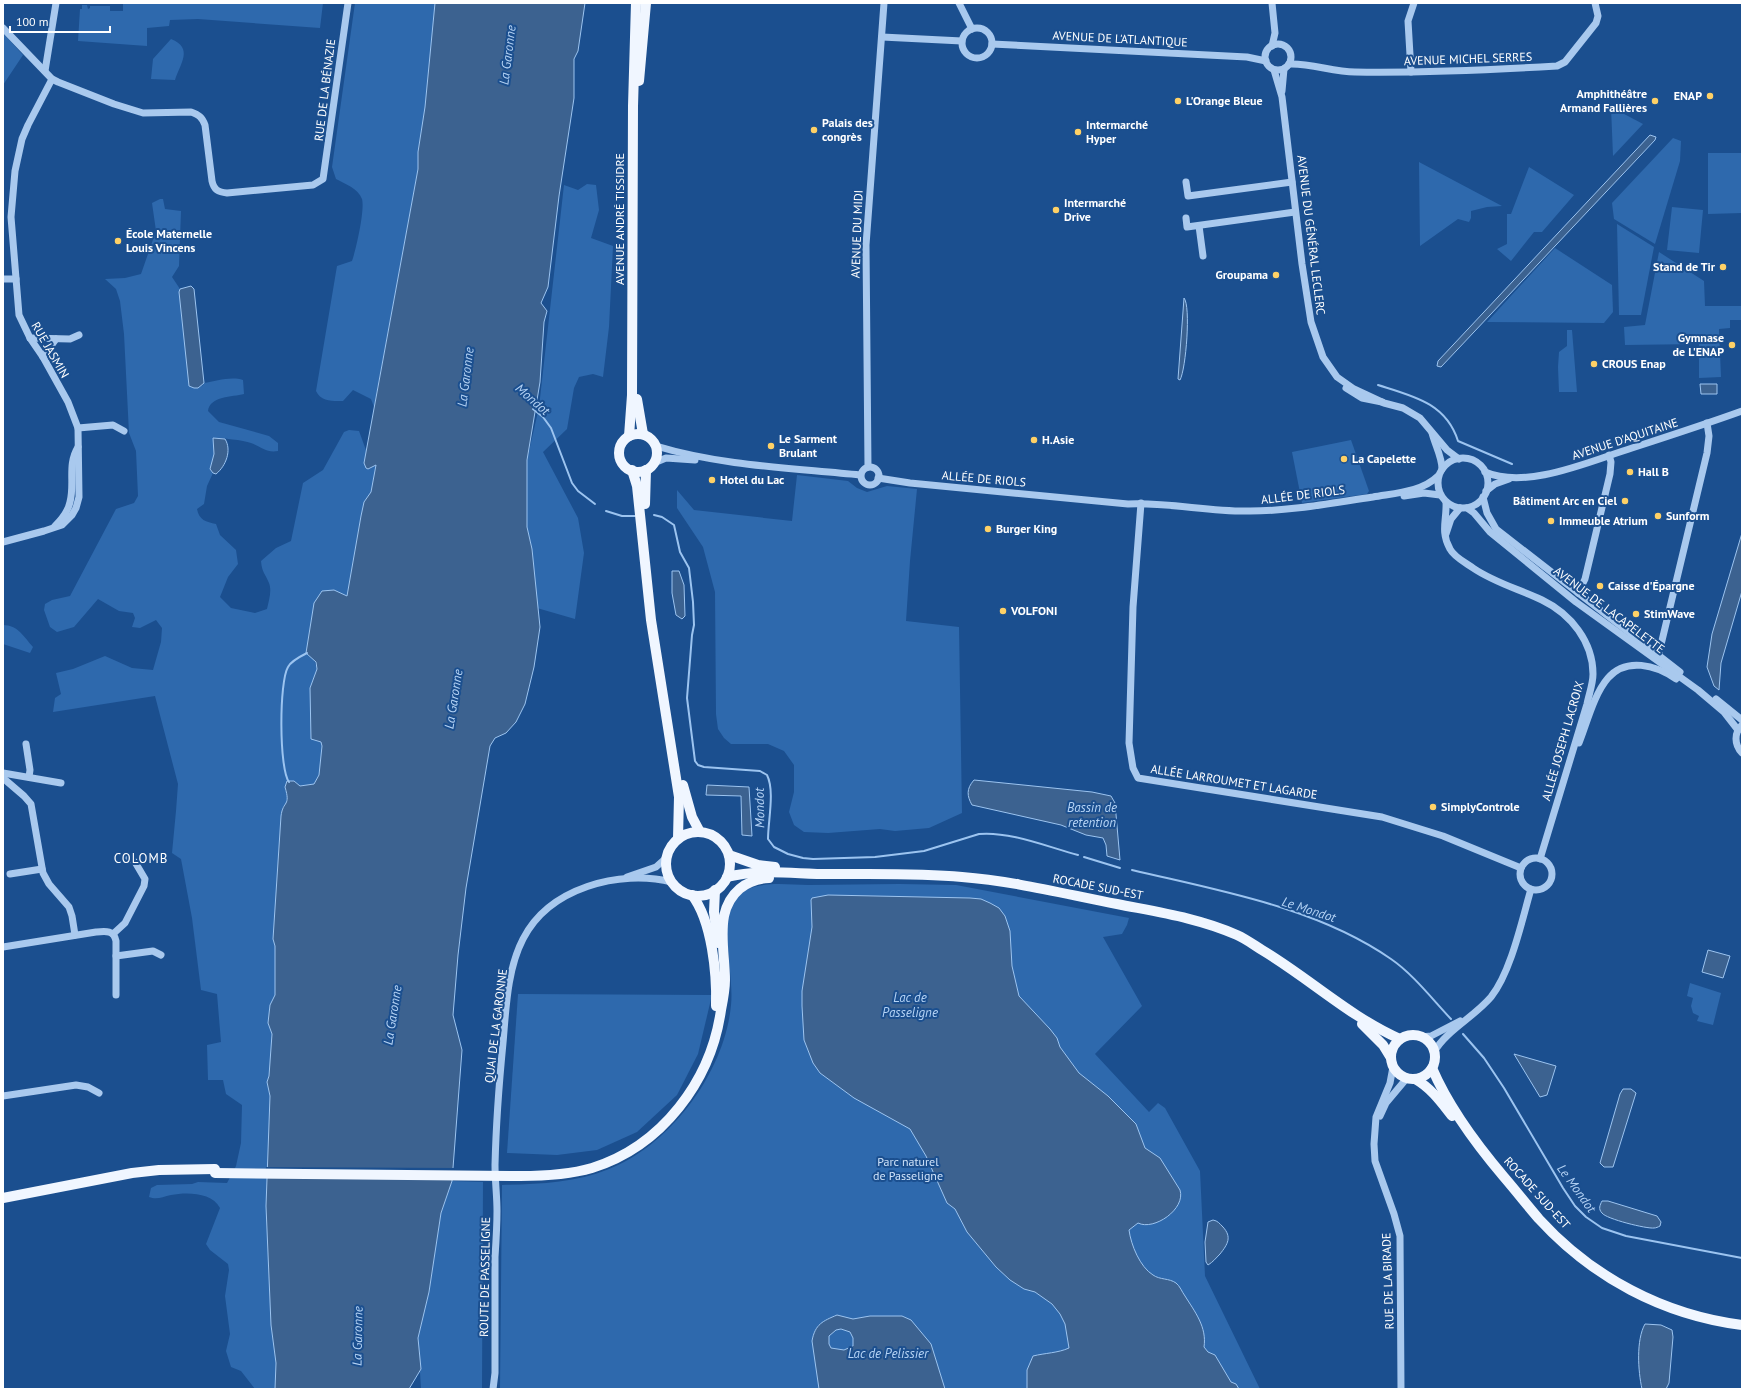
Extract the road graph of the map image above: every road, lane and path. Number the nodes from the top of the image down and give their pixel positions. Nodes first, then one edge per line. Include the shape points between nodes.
1 (56, 3) edge
2 (348, 3) edge
3 (636, 3) edge
4 (646, 3) edge
5 (884, 3) edge
6 (959, 3) edge
7 (1272, 3) edge
8 (1414, 3) edge
9 (1595, 3) edge
10 (3, 28) edge
11 (972, 29) junction
12 (1275, 33) junction
13 (882, 37) junction
14 (962, 41) junction
15 (992, 44) junction
16 (1283, 45) junction
17 (1272, 46) junction
18 (1266, 52) junction
19 (1290, 55) junction
20 (1247, 57) junction
21 (1266, 61) junction
22 (1301, 64) junction
23 (1286, 66) junction
24 (1274, 70) junction
25 (44, 71) junction
26 (1411, 72) junction
27 (52, 79) junction
28 (1282, 97) junction
29 (1186, 182) dead end
30 (1292, 182) junction
31 (1295, 212) junction
32 (1186, 218) dead end
33 (1199, 226) junction
34 (1203, 256) dead end
35 (3, 279) edge
36 (16, 279) junction
37 (79, 335) dead end
38 (30, 338) junction
39 (56, 339) junction
40 (43, 356) junction
41 (1742, 411) edge
42 (1706, 423) junction
43 (78, 428) junction
44 (124, 431) dead end
45 (1432, 433) junction
46 (643, 434) junction
47 (629, 436) junction
48 (656, 446) junction
49 (1609, 455) junction
50 (1459, 459) junction
51 (729, 462) junction
52 (654, 463) junction
53 (868, 467) junction
54 (1442, 469) junction
55 (632, 470) junction
56 (646, 470) junction
57 (1485, 472) junction
58 (860, 475) junction
59 (1438, 476) junction
60 (878, 478) junction
61 (1513, 478) junction
62 (1485, 494) junction
63 (1440, 495) junction
64 (1446, 502) junction
65 (1141, 503) junction
66 (1463, 508) junction
67 (1445, 538) junction
68 (3, 542) edge
69 (1578, 593) junction
70 (1659, 654) junction
71 (1698, 690) junction
72 (1742, 720) edge
73 (1740, 728) edge
74 (26, 744) dead end
75 (1742, 753) edge
76 (1569, 762) junction
77 (3, 772) edge
78 (29, 777) junction
79 (3, 778) edge
80 (61, 783) dead end
81 (700, 832) junction
82 (678, 838) junction
83 (729, 855) junction
84 (127, 856) dead end
85 (666, 858) junction
86 (1540, 859) junction
87 (1521, 868) junction
88 (42, 869) junction
89 (10, 874) dead end
90 (846, 874) junction
91 (727, 877) junction
92 (622, 879) junction
93 (672, 882) junction
94 (1531, 889) junction
95 (715, 890) junction
96 (692, 895) junction
97 (113, 934) junction
98 (75, 935) junction
99 (3, 947) edge
100 (160, 955) dead end
101 (116, 956) junction
102 (1326, 992) junction
103 (116, 995) dead end
104 (1484, 1005) junction
105 (721, 1010) junction
106 (1421, 1037) junction
107 (1400, 1039) junction
108 (1434, 1052) junction
109 (1392, 1063) junction
110 (1432, 1068) junction
111 (1411, 1079) junction
112 (99, 1092) dead end
113 (3, 1096) edge
114 (1375, 1128) junction
115 (1485, 1154) junction
116 (495, 1166) joint
117 (215, 1171) junction
118 (520, 1175) junction
119 (3, 1198) edge
120 (3, 1202) edge
121 (1742, 1325) edge
122 (493, 1389) edge
123 (1400, 1389) edge

1 - 25 street
2 - 27 street, RUE DE LA BÉNAZIE via 323,179 317,184 219,192 212,181 205,125 197,114 142,113
3 - 47 main road, AVENUE ANDRÉ TISSIDRE via 632,395
4 - 46 main road, AVENUE ANDRÉ TISSIDRE via 637,112 635,333 637,401
5 - 13 street, AVENUE DU MIDI
6 - 11 street
7 - 12 street
8 - 26 street via 1408,21
9 - 26 street, AVENUE MICHEL SERRES via 1598,16 1596,23 1562,64 1496,70
10 - 25 street
11 - 14 street via 965,34
11 - 15 street via 981,28 990,34
12 - 16 street
12 - 17 street
13 - 14 street
13 - 53 street, AVENUE DU MIDI via 866,253
14 - 15 street via 966,52 977,58 986,55
15 - 20 street, AVENUE DE L'ATLANTIQUE
16 - 17 street
16 - 19 street
17 - 18 street
18 - 20 street, AVENUE DE L'ATLANTIQUE
18 - 21 street
19 - 22 street, AVENUE MICHEL SERRES
19 - 23 street
20 - 21 street, AVENUE DE L'ATLANTIQUE
21 - 24 street
22 - 23 street, AVENUE MICHEL SERRES
22 - 26 street, AVENUE MICHEL SERRES via 1347,72
23 - 24 street
23 - 28 street, AVENUE DU GÉNÉRAL LECLERC
24 - 28 street, AVENUE DU GÉNÉRAL LECLERC
25 - 27 street
27 - 36 street, RUE JASMIN via 22,139 15,171 11,206
28 - 30 street, AVENUE DU GÉNÉRAL LECLERC
29 - 30 street via 1188,196
30 - 31 street, AVENUE DU GÉNÉRAL LECLERC
31 - 33 street
31 - 45 street, AVENUE DU GÉNÉRAL LECLERC via 1311,322 1323,357 1337,377 1354,389 1411,412 1423,421
32 - 33 street via 1188,227
33 - 34 street
35 - 36 street
36 - 38 street, RUE JASMIN via 19,315
37 - 39 street via 70,339
38 - 39 street
38 - 40 street, RUE JASMIN
39 - 40 street
40 - 43 street, RUE JASMIN via 68,402
41 - 42 street, AVENUE D'AQUITAINE
42 - 49 street, AVENUE D'AQUITAINE
42 - 70 street via 1709,436 1707,452
43 - 44 street via 113,425
43 - 68 street, RUE JASMIN via 79,497 76,508 67,521 53,529
45 - 50 street, AVENUE DU GÉNÉRAL LECLERC
45 - 54 street, AVENUE DU GÉNÉRAL LECLERC
46 - 47 main road
46 - 48 main road via 651,438
47 - 55 main road via 621,444 619,455 623,464
48 - 51 street
48 - 52 main road via 657,458
49 - 61 street, AVENUE D'AQUITAINE via 1564,470
49 - 69 street via 1610,474 1585,579
50 - 54 street
50 - 57 street via 1474,461
51 - 52 street via 666,458
51 - 58 street
52 - 56 main road
53 - 58 street via 863,469
53 - 60 street via 876,470
54 - 59 street
55 - 56 main road
55 - 82 main road via 637,486 651,620 679,797
56 - 81 main road via 644,488 647,534 665,688 685,793 692,817
57 - 61 street, AVENUE D'AQUITAINE via 1494,476
57 - 62 street
58 - 60 street via 862,481 867,484 875,483
59 - 63 street
59 - 65 street, ALLÉE DE RIOLS via 1424,487 1277,511 1232,511
60 - 65 street, ALLÉE DE RIOLS via 1128,504
61 - 62 street, AVENUE D'AQUITAINE via 1495,484
62 - 66 street via 1473,506
62 - 69 street, AVENUE DE LACAPELETTE via 1487,513 1496,529
63 - 64 street
63 - 65 street, ALLÉE DE RIOLS via 1424,493 1256,515 1225,514
64 - 66 street
64 - 67 street
65 - 87 street, ALLÉE LARROUMET ET LAGARDE via 1133,607 1129,743 1133,768 1138,778 1382,817 1443,836
66 - 67 street via 1451,519
66 - 71 street, AVENUE DE LACAPELETTE via 1474,513 1490,532 1576,602
67 - 76 street, ALLÉE JOSEPH LACROIX via 1452,552 1463,561 1493,580 1557,608 1583,635 1593,663 1592,682
69 - 70 street, AVENUE DE LACAPELETTE
70 - 72 street, AVENUE DE LACAPELETTE
71 - 73 street, AVENUE DE LACAPELETTE
71 - 76 street via 1649,667 1635,665 1618,671 1608,678 1599,692 1576,751
73 - 75 street, AVENUE DE LACAPELETTE via 1736,742
74 - 78 street
76 - 86 street, ALLÉE JOSEPH LACROIX
77 - 78 street
78 - 80 street
79 - 88 street via 30,804
81 - 82 main road via 685,834
81 - 83 main road via 718,839
82 - 85 main road
83 - 90 main road, ROCADE SUD-EST via 758,865
83 - 91 main road
84 - 97 street via 135,862 144,879 144,886 125,923
85 - 92 street, QUAI DE LA GARONNE via 656,867
85 - 93 main road via 666,867
86 - 87 street via 1527,861
86 - 94 street via 1551,868 1551,878 1541,889
87 - 94 street via 1521,878
88 - 89 street
88 - 98 street via 49,884 69,907
90 - 91 main road, ROCADE SUD-EST via 749,873
90 - 102 main road, ROCADE SUD-EST via 963,877 1025,886 1177,916 1238,936
90 - 105 main road via 834,878 758,879 749,882 733,896 724,918 725,980
91 - 95 main road
92 - 93 street, QUAI DE LA GARONNE via 657,879
92 - 116 street, QUAI DE LA GARONNE via 578,890 563,898 541,913 523,940 510,980 504,1028
93 - 96 main road via 677,888
94 - 104 street via 1507,969
95 - 96 main road
95 - 105 main road via 714,912 721,980
96 - 118 main road via 699,904 702,914 717,981 712,1028 701,1062 689,1087 661,1122 618,1153 580,1167
97 - 98 street via 96,932
97 - 101 street via 116,941
98 - 99 street
100 - 101 street via 153,951
101 - 103 street
102 - 107 main road, ROCADE SUD-EST via 1374,1026
102 - 109 main road, ROCADE SUD-EST via 1370,1031 1383,1046
104 - 106 street via 1445,1030
104 - 108 street via 1440,1043
105 - 118 main road via 710,1054 693,1089 683,1104 659,1129 630,1151 601,1164 556,1175
106 - 107 main road via 1413,1035
106 - 108 main road
107 - 109 main road via 1394,1044
108 - 110 main road
109 - 111 main road via 1396,1072
109 - 114 street, RUE DE LA BIRADE via 1390,1083 1380,1106
110 - 111 main road via 1421,1077
110 - 115 main road, ROCADE SUD-EST via 1440,1086
111 - 114 street, RUE DE LA BIRADE via 1386,1103
111 - 115 main road, ROCADE SUD-EST via 1426,1085 1433,1092
112 - 113 street via 76,1085
114 - 123 street, RUE DE LA BIRADE via 1375,1161 1400,1236
115 - 121 main road, ROCADE SUD-EST via 1540,1219 1605,1276 1642,1297 1682,1312
116 - 122 street, ROUTE DE PASSELIGNE via 497,1210
117 - 118 main road, bridge
117 - 119 main road via 171,1170 132,1173
117 - 120 main road via 134,1176

